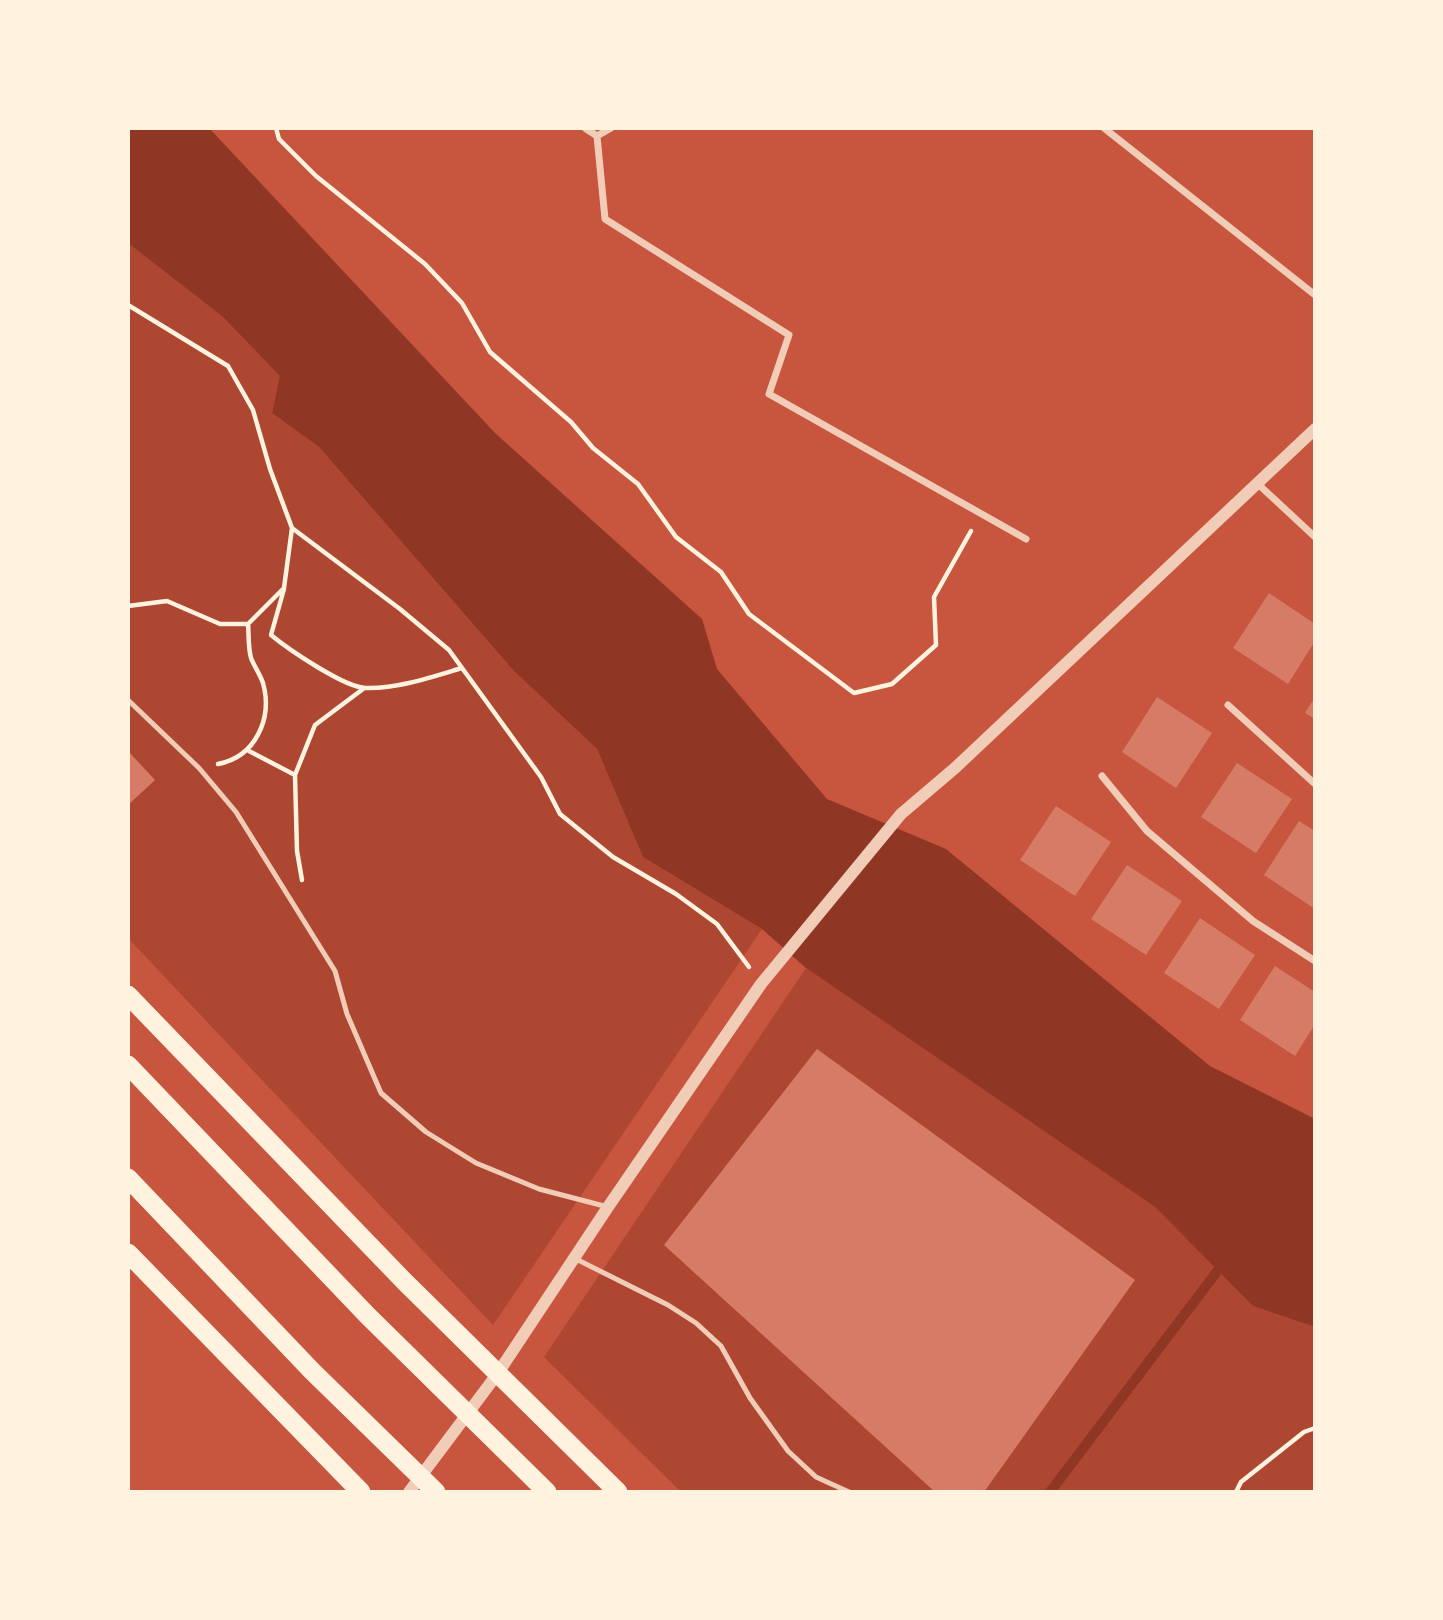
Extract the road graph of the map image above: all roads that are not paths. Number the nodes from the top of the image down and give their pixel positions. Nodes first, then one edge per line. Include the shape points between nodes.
1 (585, 128) edge
2 (611, 128) edge
3 (1104, 128) edge
4 (597, 136) junction
5 (1315, 295) edge
6 (1315, 429) edge
7 (1258, 484) junction
8 (1315, 537) edge
9 (1026, 539) dead end
10 (128, 700) edge
11 (1228, 705) dead end
12 (1102, 776) dead end
13 (1315, 784) edge
14 (1315, 961) edge
15 (128, 995) edge
16 (128, 1065) edge
17 (128, 1178) edge
18 (608, 1207) junction
19 (128, 1253) edge
20 (574, 1258) junction
21 (498, 1374) junction
22 (361, 1492) edge
23 (409, 1492) edge
24 (436, 1492) edge
25 (547, 1492) edge
26 (618, 1492) edge
27 (849, 1492) edge

1 - 4 street
2 - 4 street
3 - 5 street
4 - 9 street via 605,219 789,335 769,394
6 - 7 street
7 - 8 street
7 - 18 street via 901,814 761,985
10 - 18 lane via 199,768 236,812 335,971 346,1014 381,1093 426,1132 476,1163 539,1189
11 - 13 street
12 - 14 street via 1147,831 1253,921
15 - 21 highway
16 - 25 highway via 368,1316
17 - 24 highway via 312,1371
18 - 20 street
19 - 22 highway
20 - 21 street
20 - 27 lane via 696,1323 721,1346 750,1398 788,1451 816,1477
21 - 23 street
21 - 26 highway

